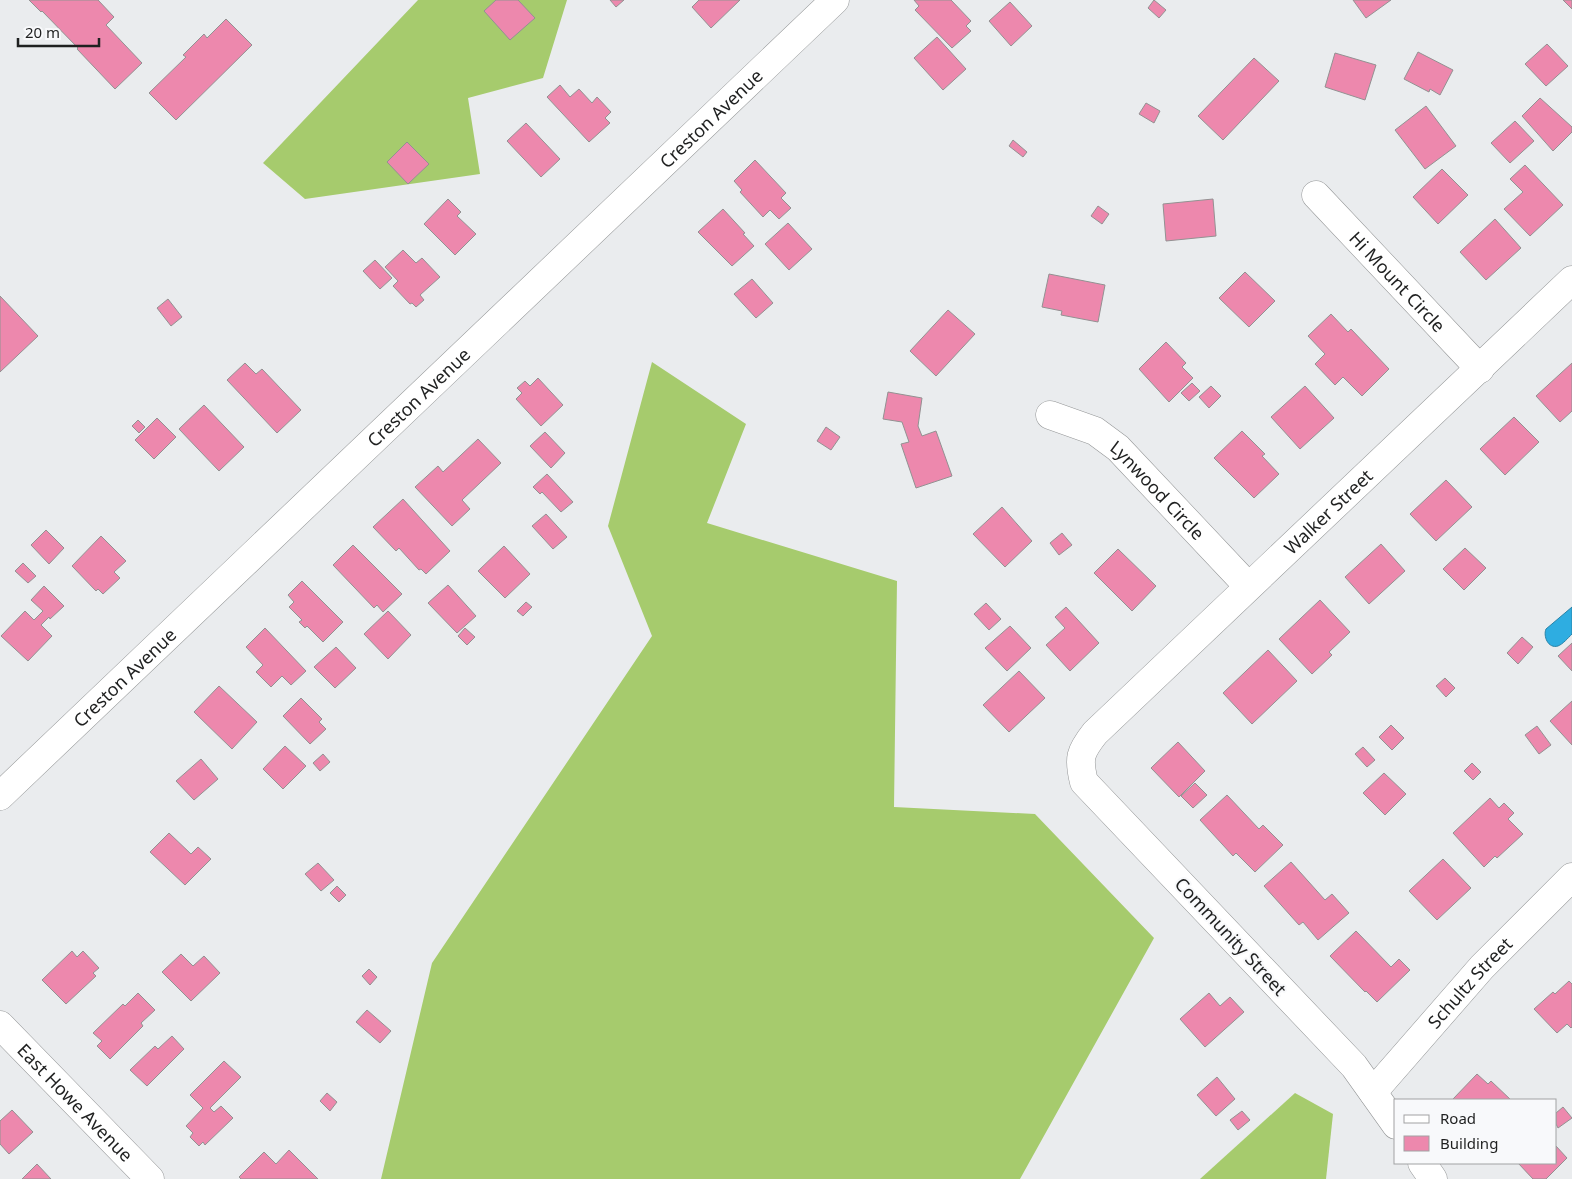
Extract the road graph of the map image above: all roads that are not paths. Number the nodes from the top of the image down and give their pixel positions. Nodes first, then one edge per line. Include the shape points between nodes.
1 (835, 0) edge
2 (1316, 195) dead end
3 (1572, 280) edge
4 (1480, 369) junction
5 (1050, 416) dead end
6 (1248, 586) junction
7 (1085, 746) joint
8 (0, 796) edge
9 (1572, 877) edge
10 (0, 1025) edge
11 (1373, 1092) junction
12 (1394, 1122) edge
13 (1423, 1164) edge
14 (150, 1179) edge
15 (1433, 1179) edge

1 - 8 street, Creston Avenue
2 - 4 street, Hi Mount Circle
3 - 4 street, Walker Street
4 - 6 street, Walker Street
5 - 6 street, Lynwood Circle via 1095,431 1118,448
6 - 7 street, Walker Street
7 - 11 street, Community Street via 1079,763 1084,782 1354,1066
9 - 11 street, Schultz Street via 1482,967
10 - 14 street, East Howe Avenue
11 - 12 street, Community Street
13 - 15 street

